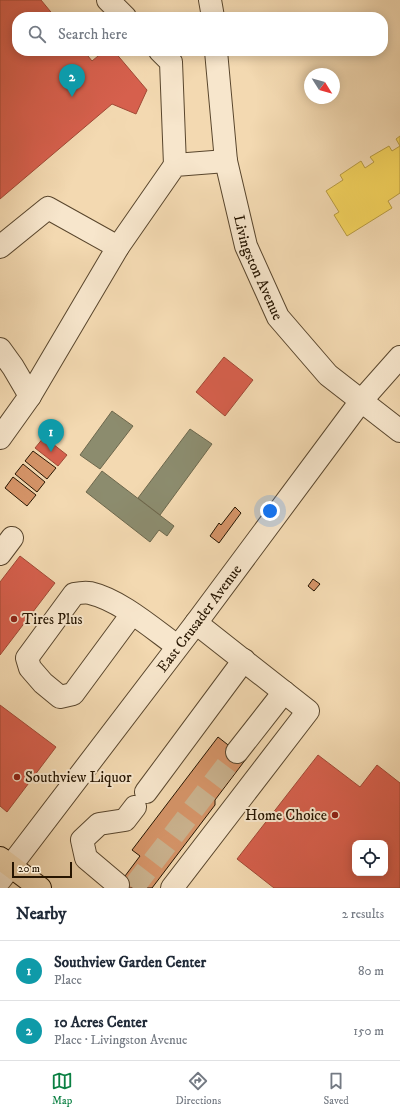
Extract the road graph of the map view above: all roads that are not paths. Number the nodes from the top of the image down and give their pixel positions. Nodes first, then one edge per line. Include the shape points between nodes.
1 (108, 0) edge
2 (210, 0) edge
3 (120, 12) edge
4 (211, 12) edge
5 (165, 56) edge
6 (216, 56) edge
7 (226, 161) junction
8 (175, 165) junction
9 (0, 247) edge
10 (118, 247) junction
11 (0, 349) edge
12 (400, 357) edge
13 (30, 396) junction
14 (361, 401) junction
15 (400, 431) edge
16 (0, 438) edge
17 (132, 614) junction
18 (196, 623) junction
19 (177, 646) junction
20 (244, 660) junction
21 (284, 692) junction
22 (237, 752) tunnel mouth
23 (4, 868) edge
24 (118, 885) dead end
25 (40, 888) edge
26 (172, 888) edge

1 - 3 street
2 - 4 street
5 - 8 street via 171,62
6 - 7 street, Livingston Avenue
7 - 8 street
7 - 14 street, Livingston Avenue via 246,246 278,317 328,375
8 - 10 street
9 - 10 street via 48,208
10 - 13 street
11 - 13 street
12 - 14 street, East Crusader Avenue
13 - 16 street
14 - 15 street, Livingston Avenue
14 - 18 street, East Crusader Avenue
17 - 17 street via 115,602 89,592 74,594 27,658 30,668 60,697 73,694
17 - 19 street
18 - 19 street, East Crusader Avenue
18 - 20 street
19 - 23 street, East Crusader Avenue
20 - 21 street
20 - 24 street via 125,820 99,824 82,840 86,858
21 - 22 street
21 - 26 street via 308,711
23 - 25 main road

